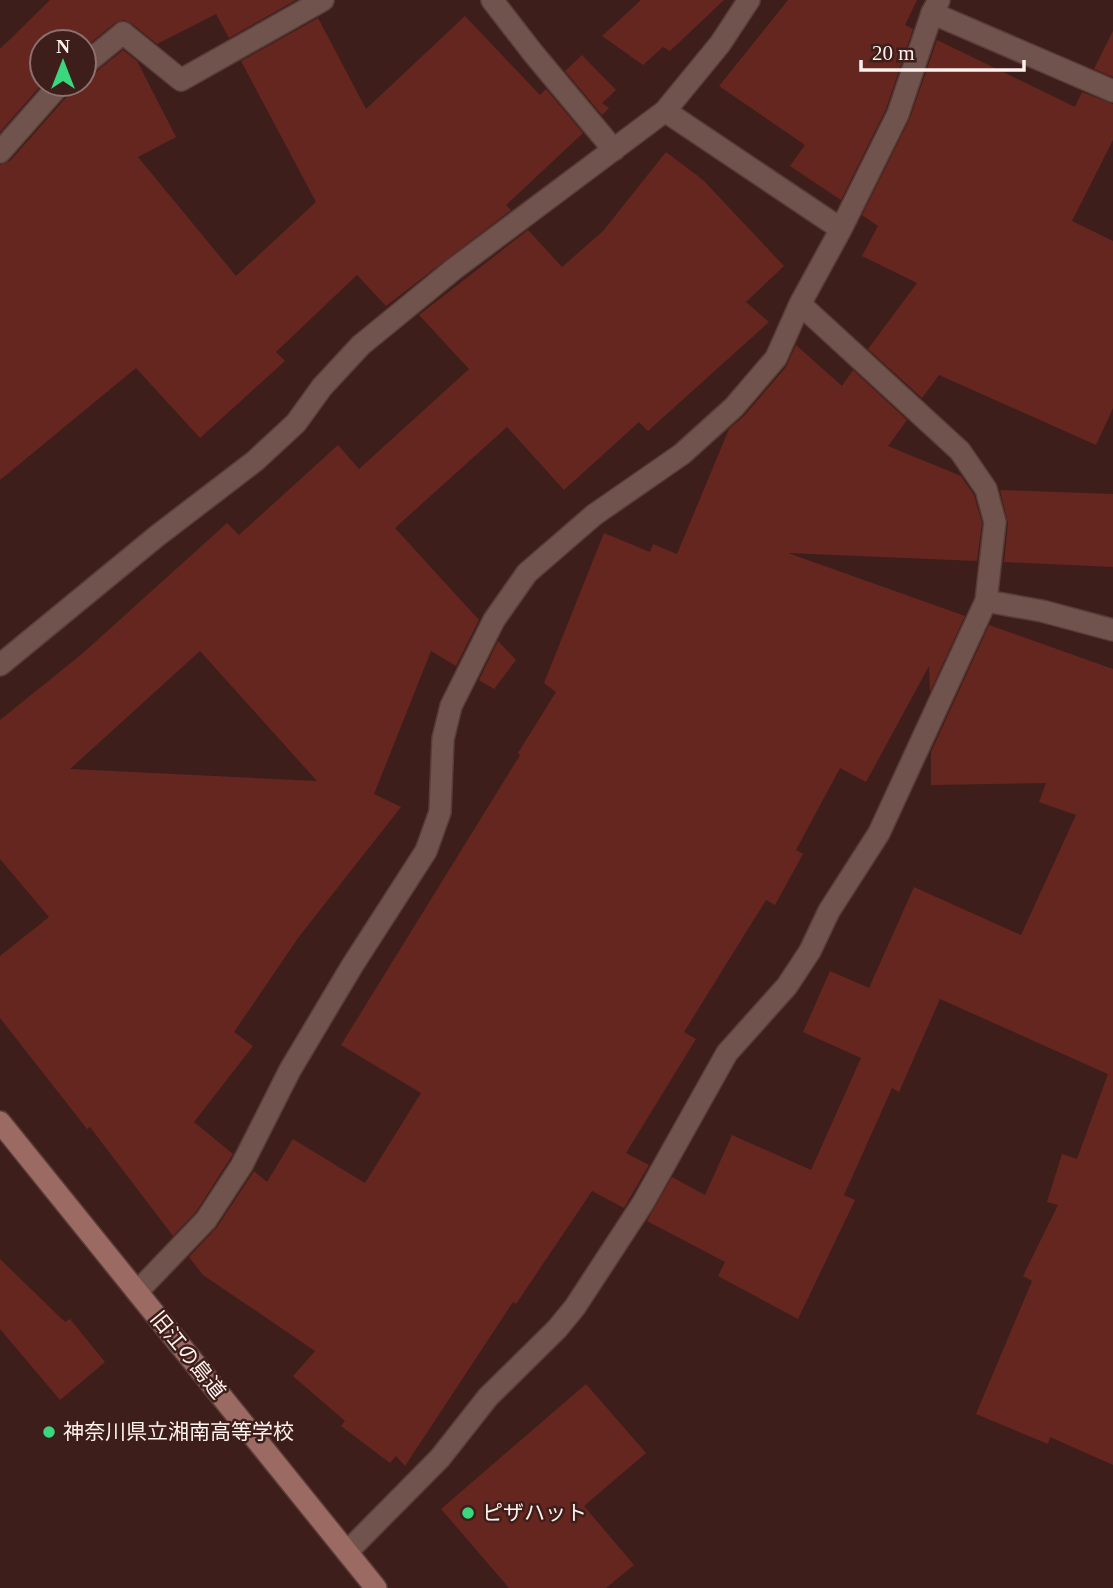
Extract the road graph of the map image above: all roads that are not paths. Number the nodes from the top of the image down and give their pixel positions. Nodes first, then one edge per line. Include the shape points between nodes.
1 (323, 0) edge
2 (492, 0) edge
3 (749, 0) edge
4 (935, 6) edge
5 (98, 54) edge
6 (1113, 91) edge
7 (48, 98) edge
8 (665, 111) junction
9 (614, 150) junction
10 (0, 152) edge
11 (841, 229) junction
12 (800, 303) junction
13 (986, 601) junction
14 (1113, 630) edge
15 (0, 665) edge
16 (0, 1122) edge
17 (137, 1292) junction
18 (347, 1552) junction
19 (376, 1588) edge

1 - 5 street via 181,80 123,33
2 - 9 street
3 - 8 street
4 - 6 street
4 - 11 street via 898,114
7 - 10 street
8 - 9 street
8 - 11 street
9 - 15 street via 361,345 321,387 296,423 255,461
11 - 12 street
12 - 13 street via 960,451 986,489 995,522
12 - 17 street via 776,358 734,407 682,454 594,515 527,573 494,620 451,706 443,740 440,811 426,851 352,965 290,1070 242,1165 206,1220
13 - 14 street
13 - 18 street via 879,833 828,911 787,986 727,1053 643,1203 575,1307 488,1397 440,1458
16 - 17 street, 旧江の島道
17 - 18 street, 旧江の島道
18 - 19 street, 旧江の島道

